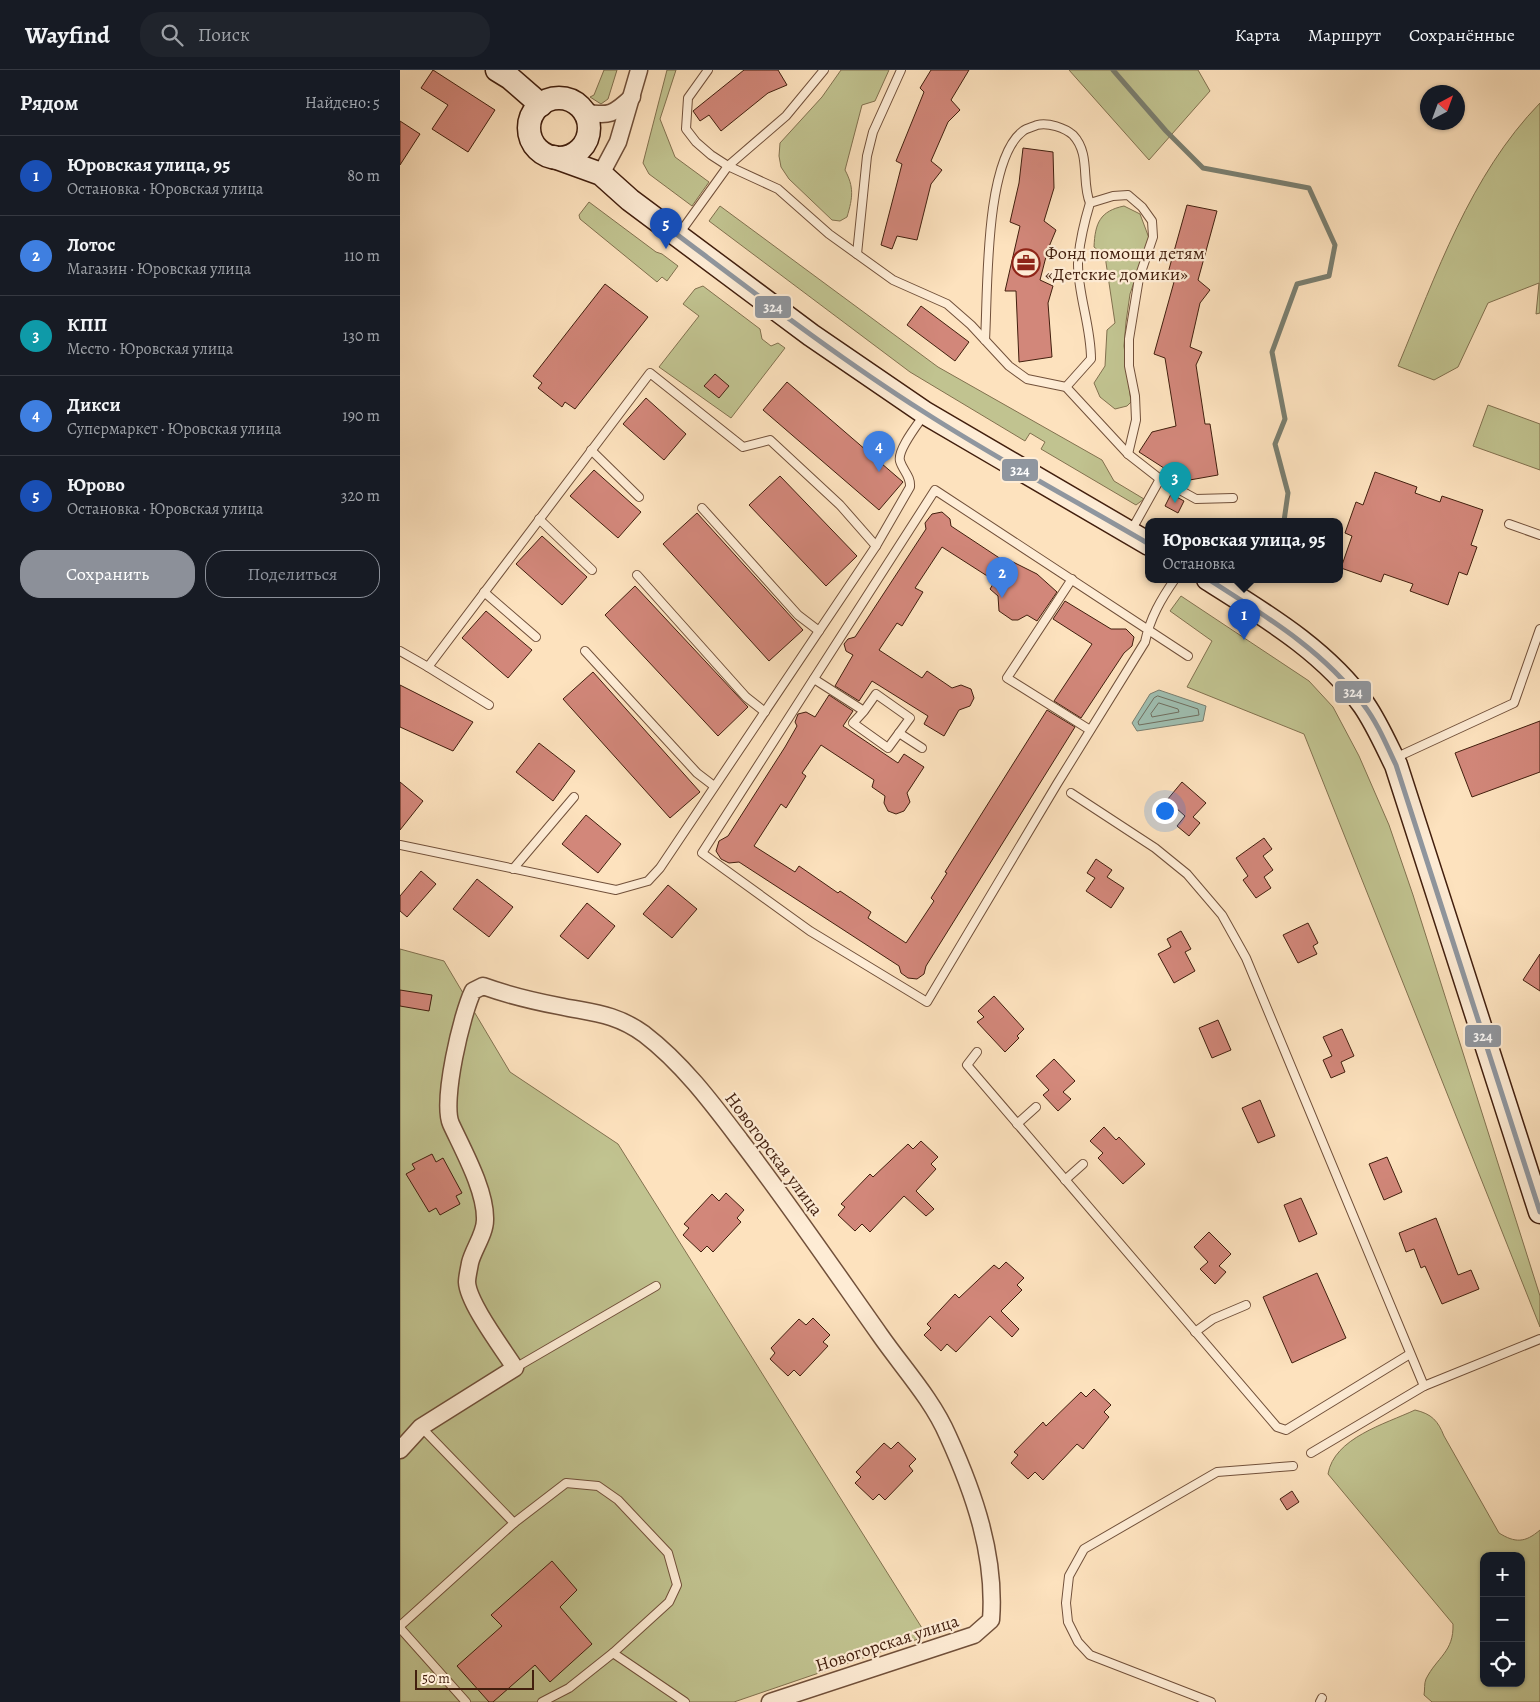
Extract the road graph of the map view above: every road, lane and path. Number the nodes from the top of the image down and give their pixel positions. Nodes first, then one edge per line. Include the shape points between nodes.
1 (497, 70) edge
2 (639, 70) edge
3 (708, 70) edge
4 (824, 70) edge
5 (901, 70) edge
6 (632, 97) junction
7 (541, 105) junction
8 (587, 122) junction
9 (554, 157) junction
10 (728, 166) junction
11 (601, 174) junction
12 (1090, 204) junction
13 (678, 236) junction
14 (857, 254) junction
15 (985, 340) junction
16 (1066, 387) junction
17 (925, 413) junction
18 (591, 450) junction
19 (1128, 454) junction
20 (1160, 479) junction
21 (639, 497) dead end
22 (1233, 498) dead end
23 (702, 508) dead end
24 (539, 519) junction
25 (1509, 524) dead end
26 (1130, 533) junction
27 (1540, 535) edge
28 (1145, 542) edge
29 (876, 546) junction
30 (592, 570) dead end
31 (638, 575) dead end
32 (1072, 579) junction
33 (1172, 583) edge
34 (1214, 583) edge
35 (484, 592) junction
36 (1148, 628) junction
37 (1540, 629) edge
38 (819, 631) junction
39 (536, 637) dead end
40 (400, 651) edge
41 (585, 651) dead end
42 (1188, 656) dead end
43 (428, 667) junction
44 (814, 679) junction
45 (489, 705) dead end
46 (864, 711) junction
47 (765, 712) junction
48 (1090, 730) junction
49 (899, 733) junction
50 (922, 748) dead end
51 (1393, 759) junction
52 (714, 786) junction
53 (1071, 793) dead end
54 (574, 797) dead end
55 (400, 846) edge
56 (513, 869) junction
57 (977, 1052) dead end
58 (1036, 1107) dead end
59 (1017, 1124) junction
60 (1083, 1164) dead end
61 (1065, 1180) junction
62 (1540, 1212) edge
63 (656, 1286) dead end
64 (1246, 1305) dead end
65 (1196, 1332) junction
66 (1540, 1339) edge
67 (1410, 1354) junction
68 (515, 1368) junction
69 (1424, 1386) junction
70 (421, 1427) junction
71 (400, 1450) edge
72 (1311, 1453) dead end
73 (1293, 1466) dead end
74 (514, 1522) junction
75 (400, 1627) edge
76 (614, 1653) junction
77 (466, 1702) edge
78 (542, 1702) edge
79 (686, 1702) edge
80 (770, 1702) edge
81 (1212, 1702) edge

1 - 7 street
2 - 6 street
3 - 10 lane via 688,98 686,129 696,142
4 - 10 lane via 786,116
5 - 14 lane via 873,132 867,156
6 - 8 street via 616,112
6 - 11 street via 618,142
7 - 8 street via 559,98 578,105
7 - 9 street via 534,112 530,130 537,148
8 - 9 street via 581,149 564,158
8 - 11 street
9 - 11 street
10 - 13 lane
10 - 14 lane via 778,189
11 - 13 street
12 - 15 lane via 1085,192 1087,172 1083,154 1073,136 1058,126 1040,124 1023,131 1008,152 995,188 989,238
12 - 16 lane via 1078,265 1091,337 1091,359
12 - 19 lane via 1128,195 1152,221 1153,237 1139,278 1129,339 1136,420
13 - 17 street via 811,336
14 - 15 lane via 894,280 947,304
15 - 16 lane via 1027,380
16 - 19 lane
17 - 26 street
17 - 29 lane via 900,451 900,462 909,477 910,487
18 - 21 lane
18 - 24 lane
18 - 29 lane via 650,373 743,447 770,440 840,505
19 - 20 lane
20 - 22 lane via 1196,499
20 - 26 lane
23 - 38 lane via 798,614
24 - 30 lane
24 - 35 lane
25 - 27 lane
26 - 28 street
29 - 38 lane
31 - 47 lane via 746,698
32 - 36 lane
32 - 44 lane via 935,490
32 - 48 lane via 1007,678
33 - 36 lane via 1156,607
34 - 51 street via 1284,629 1335,673 1364,705
35 - 39 lane
35 - 43 lane
36 - 42 lane
36 - 48 lane via 1145,642
37 - 51 lane via 1514,703
38 - 47 lane
40 - 43 lane
41 - 52 lane via 698,773
43 - 45 lane
44 - 46 lane
44 - 48 lane via 702,854 810,931 927,1002
46 - 49 lane via 853,723 888,748
46 - 49 lane via 876,694 910,718
47 - 52 lane
49 - 50 lane
51 - 62 street
52 - 56 lane via 648,881 616,890
53 - 67 lane via 1155,848 1187,874 1222,915 1246,958
54 - 56 lane
55 - 56 lane
57 - 59 lane via 966,1065
58 - 59 lane
59 - 61 lane
60 - 61 lane
61 - 65 lane
63 - 68 lane
64 - 65 lane via 1213,1319
65 - 67 lane via 1276,1427 1286,1430
66 - 69 lane
67 - 69 lane
68 - 70 street
68 - 80 street, Новогорская улица via 478,1309 467,1283 470,1263 485,1221 479,1186 450,1122 452,1076 462,1017 473,991 483,986 528,1000 617,1018 668,1054 711,1102 763,1169 948,1433 984,1535 993,1599 991,1620 974,1635
69 - 72 lane
70 - 71 street
70 - 74 lane
73 - 81 lane via 1217,1472 1084,1549 1069,1576 1068,1622 1090,1656
74 - 75 lane
74 - 76 lane via 566,1483 598,1486 618,1500 668,1553 677,1585 669,1602
75 - 77 lane
76 - 78 lane via 569,1688
76 - 79 lane

